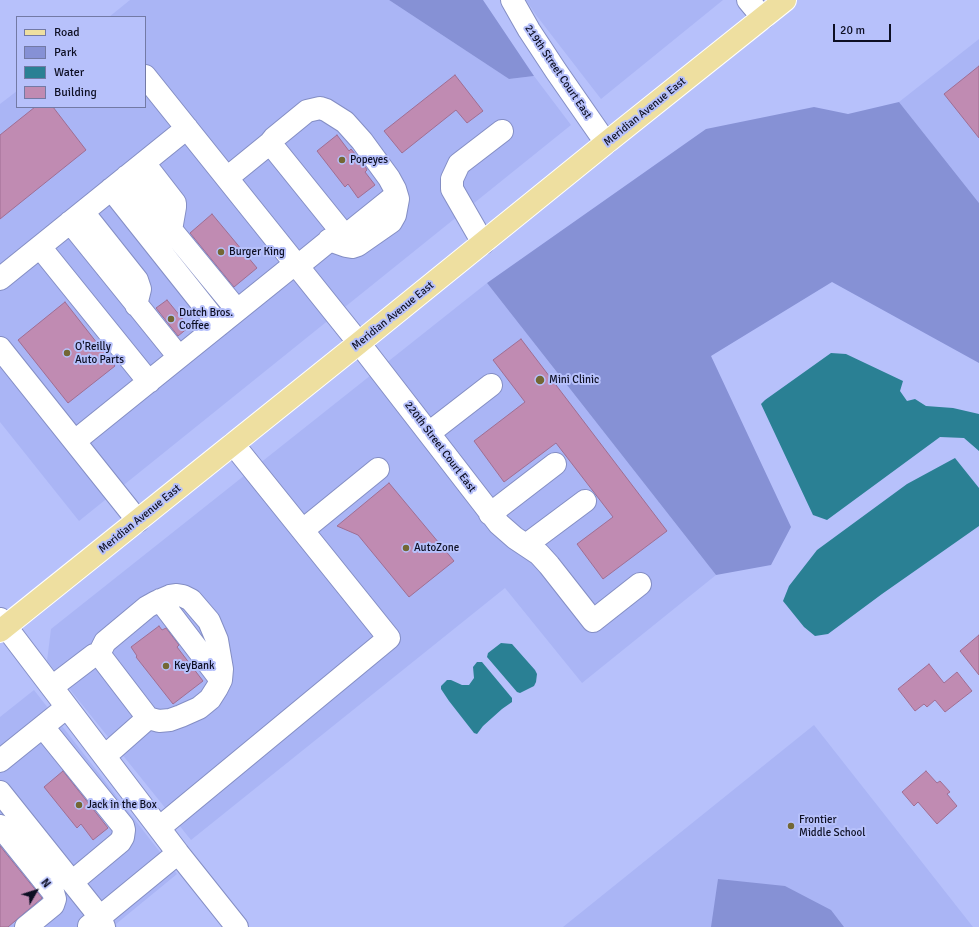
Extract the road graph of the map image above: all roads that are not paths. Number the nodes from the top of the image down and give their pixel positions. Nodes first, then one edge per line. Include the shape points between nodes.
1 (512, 0) edge
2 (748, 0) edge
3 (785, 0) edge
4 (763, 18) junction
5 (146, 77) edge
6 (187, 128) junction
7 (502, 131) dead end
8 (270, 143) junction
9 (606, 143) junction
10 (127, 176) junction
11 (227, 178) junction
12 (76, 217) junction
13 (335, 236) junction
14 (483, 243) junction
15 (40, 247) junction
16 (297, 264) junction
17 (0, 279) edge
18 (237, 310) junction
19 (220, 325) junction
20 (360, 343) junction
21 (0, 348) edge
22 (179, 357) junction
23 (149, 382) junction
24 (491, 385) dead end
25 (429, 433) junction
26 (75, 441) junction
27 (233, 444) junction
28 (555, 464) dead end
29 (378, 469) dead end
30 (585, 501) dead end
31 (490, 514) junction
32 (138, 521) junction
33 (303, 530) junction
34 (526, 545) junction
35 (640, 584) dead end
36 (2, 625) edge
37 (99, 654) junction
38 (52, 687) junction
39 (67, 707) junction
40 (148, 718) junction
41 (43, 727) junction
42 (105, 756) junction
43 (0, 761) edge
44 (3, 801) edge
45 (0, 826) edge
46 (159, 828) junction
47 (178, 853) junction
48 (72, 882) junction
49 (97, 924) edge
50 (26, 927) edge
51 (237, 927) edge

1 - 9 street, 219th Street Court East via 529,30
2 - 4 street
3 - 4 main road, Meridian Avenue East
4 - 9 main road, Meridian Avenue East
5 - 6 street, 220th Street Court East
6 - 10 street
6 - 11 street, 220th Street Court East
7 - 14 street via 459,164 452,179 452,189
8 - 11 street
8 - 13 street
8 - 13 street via 307,112 320,108 345,122 389,178 398,199 391,222 363,243 352,247
9 - 14 main road, Meridian Avenue East
10 - 12 street
10 - 18 street via 175,203 171,230
10 - 19 street
11 - 16 street, 220th Street Court East
12 - 15 street
12 - 22 street via 137,280 140,288 136,305
13 - 16 street
14 - 20 main road, Meridian Avenue East
15 - 17 street
15 - 23 street
16 - 18 street
16 - 20 street, 220th Street Court East
18 - 19 street
19 - 22 street
20 - 25 street, 220th Street Court East
20 - 27 main road, Meridian Avenue East
21 - 26 street
22 - 23 street
23 - 26 street
24 - 25 street
25 - 31 street, 220th Street Court East
26 - 32 street
27 - 32 main road, Meridian Avenue East
27 - 33 street
28 - 31 street
29 - 33 street
30 - 34 street
31 - 34 street, 220th Street Court East
32 - 36 main road, Meridian Avenue East
33 - 46 street via 389,638
34 - 35 street, 220th Street Court East via 549,565 593,621
36 - 38 street
37 - 38 street via 94,655
37 - 40 street
37 - 40 street via 105,642 147,607 160,600 177,595 183,596 191,600 209,621 217,640 222,669 221,680 210,699 198,708 170,720
38 - 39 street
39 - 41 street
39 - 42 street
40 - 42 street
41 - 43 street
41 - 48 street via 124,830 120,842
42 - 46 street
44 - 48 street
45 - 50 street via 53,892 55,899 53,905
46 - 47 street
47 - 49 street
47 - 51 street
48 - 49 street

